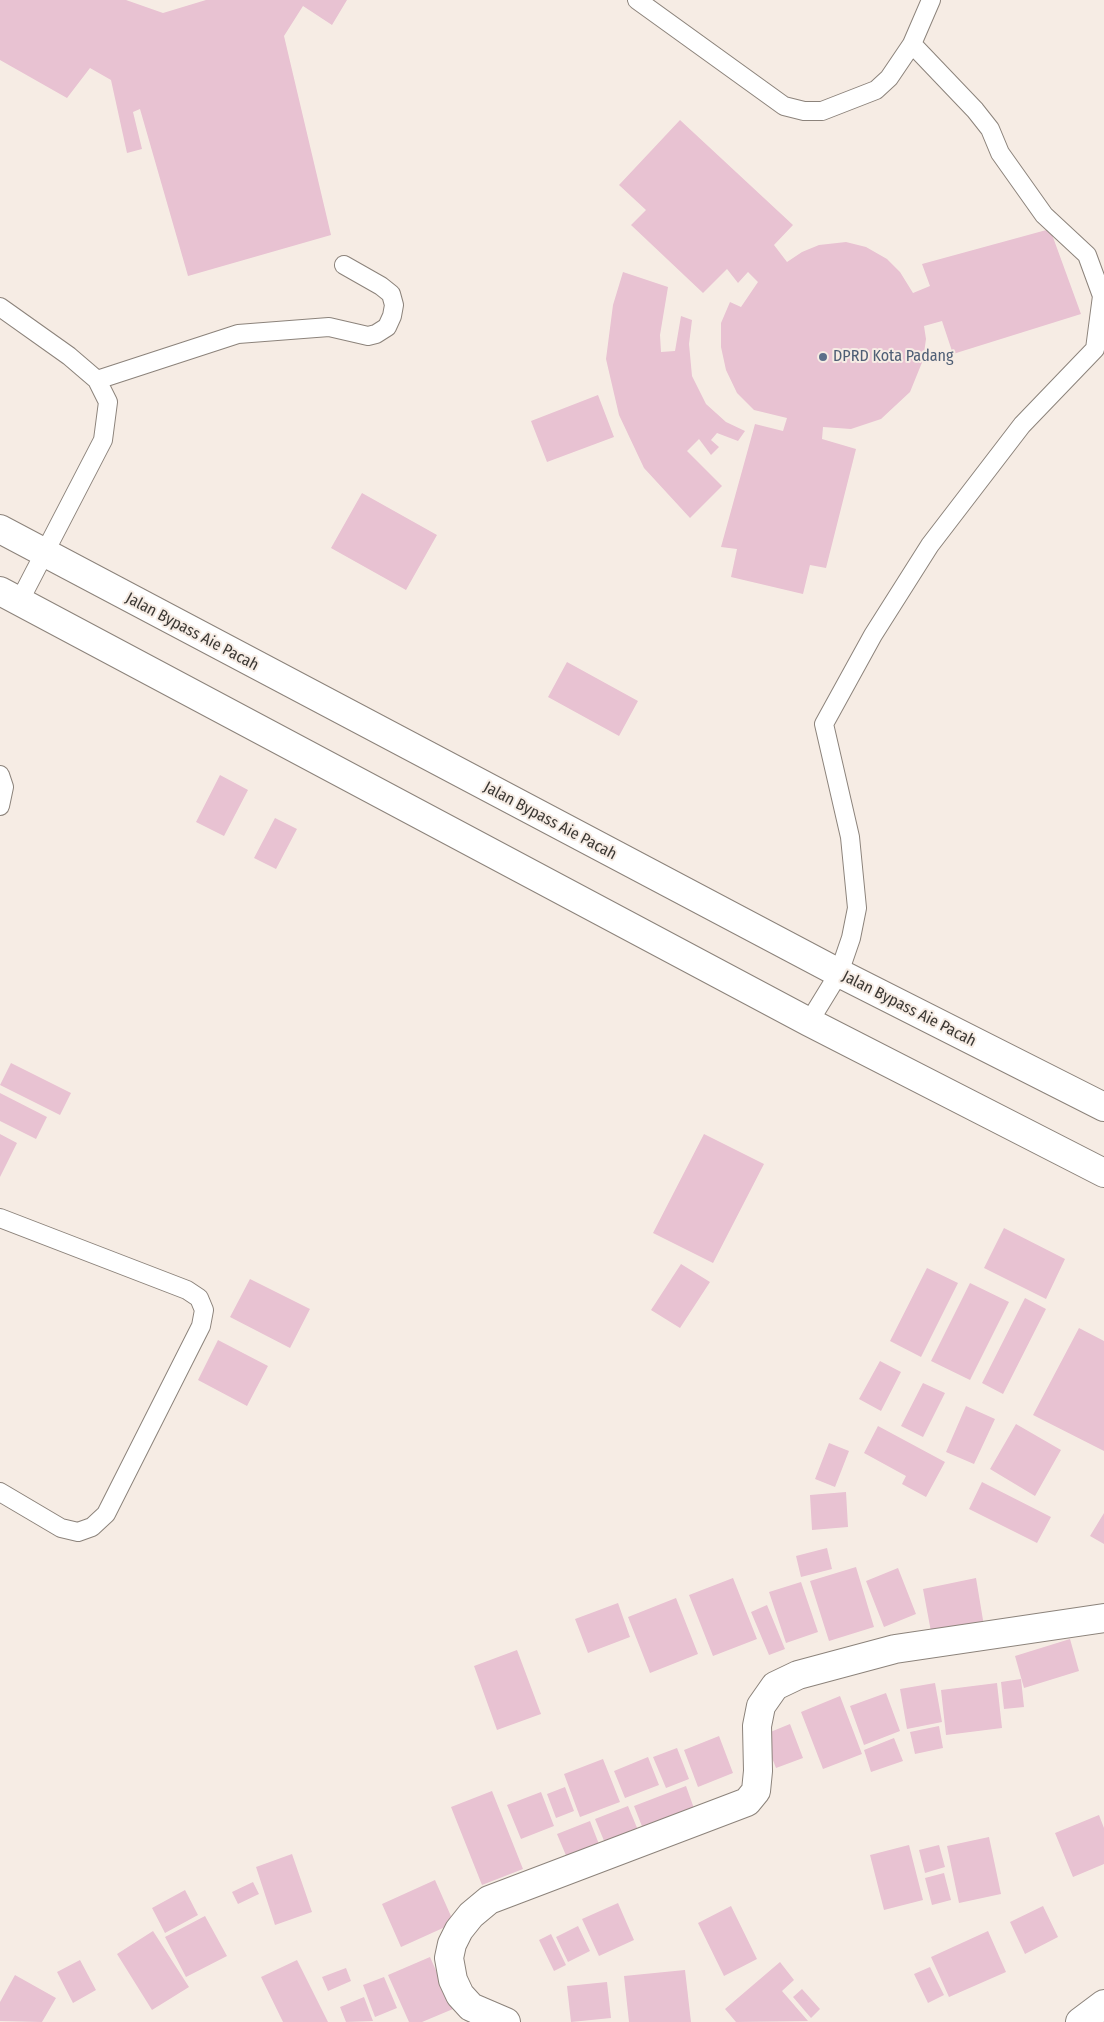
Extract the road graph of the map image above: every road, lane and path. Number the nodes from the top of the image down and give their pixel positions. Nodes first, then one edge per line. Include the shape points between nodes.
1 (637, 0) edge
2 (931, 0) edge
3 (912, 44) junction
4 (344, 265) dead end
5 (0, 307) edge
6 (97, 380) junction
7 (0, 529) edge
8 (45, 554) junction
9 (9, 596) edge
10 (0, 775) edge
11 (0, 806) edge
12 (839, 973) junction
13 (809, 1022) junction
14 (1104, 1107) edge
15 (1104, 1173) edge
16 (0, 1218) edge
17 (0, 1492) edge
18 (1104, 1618) edge
19 (1104, 2004) edge
20 (506, 2022) edge
21 (1080, 2022) edge

1 - 3 lane via 784,106 804,111 822,111 876,90 889,78
2 - 3 lane
3 - 12 lane via 990,129 1000,153 1044,215 1087,255 1102,296 1095,349 1022,425 930,545 873,635 824,724 850,837 857,908
4 - 6 lane via 391,294 394,305 388,327 376,334 368,336 329,327 238,334
5 - 6 lane
6 - 8 lane via 108,402 102,440
7 - 8 main road, Jalan Bypass Aie Pacah
8 - 9 lane
8 - 12 main road, Jalan Bypass Aie Pacah
9 - 13 main road
10 - 11 lane via 4,787
12 - 13 lane
12 - 14 main road, Jalan Bypass Aie Pacah
13 - 15 main road
16 - 17 lane via 187,1290 199,1298 204,1310 201,1326 106,1514 92,1527 78,1532 61,1528
18 - 20 main road via 895,1650 798,1676 774,1686 761,1706 757,1726 756,1791 747,1802 489,1900 459,1930 449,1958 460,1995 470,2007
19 - 21 main road

